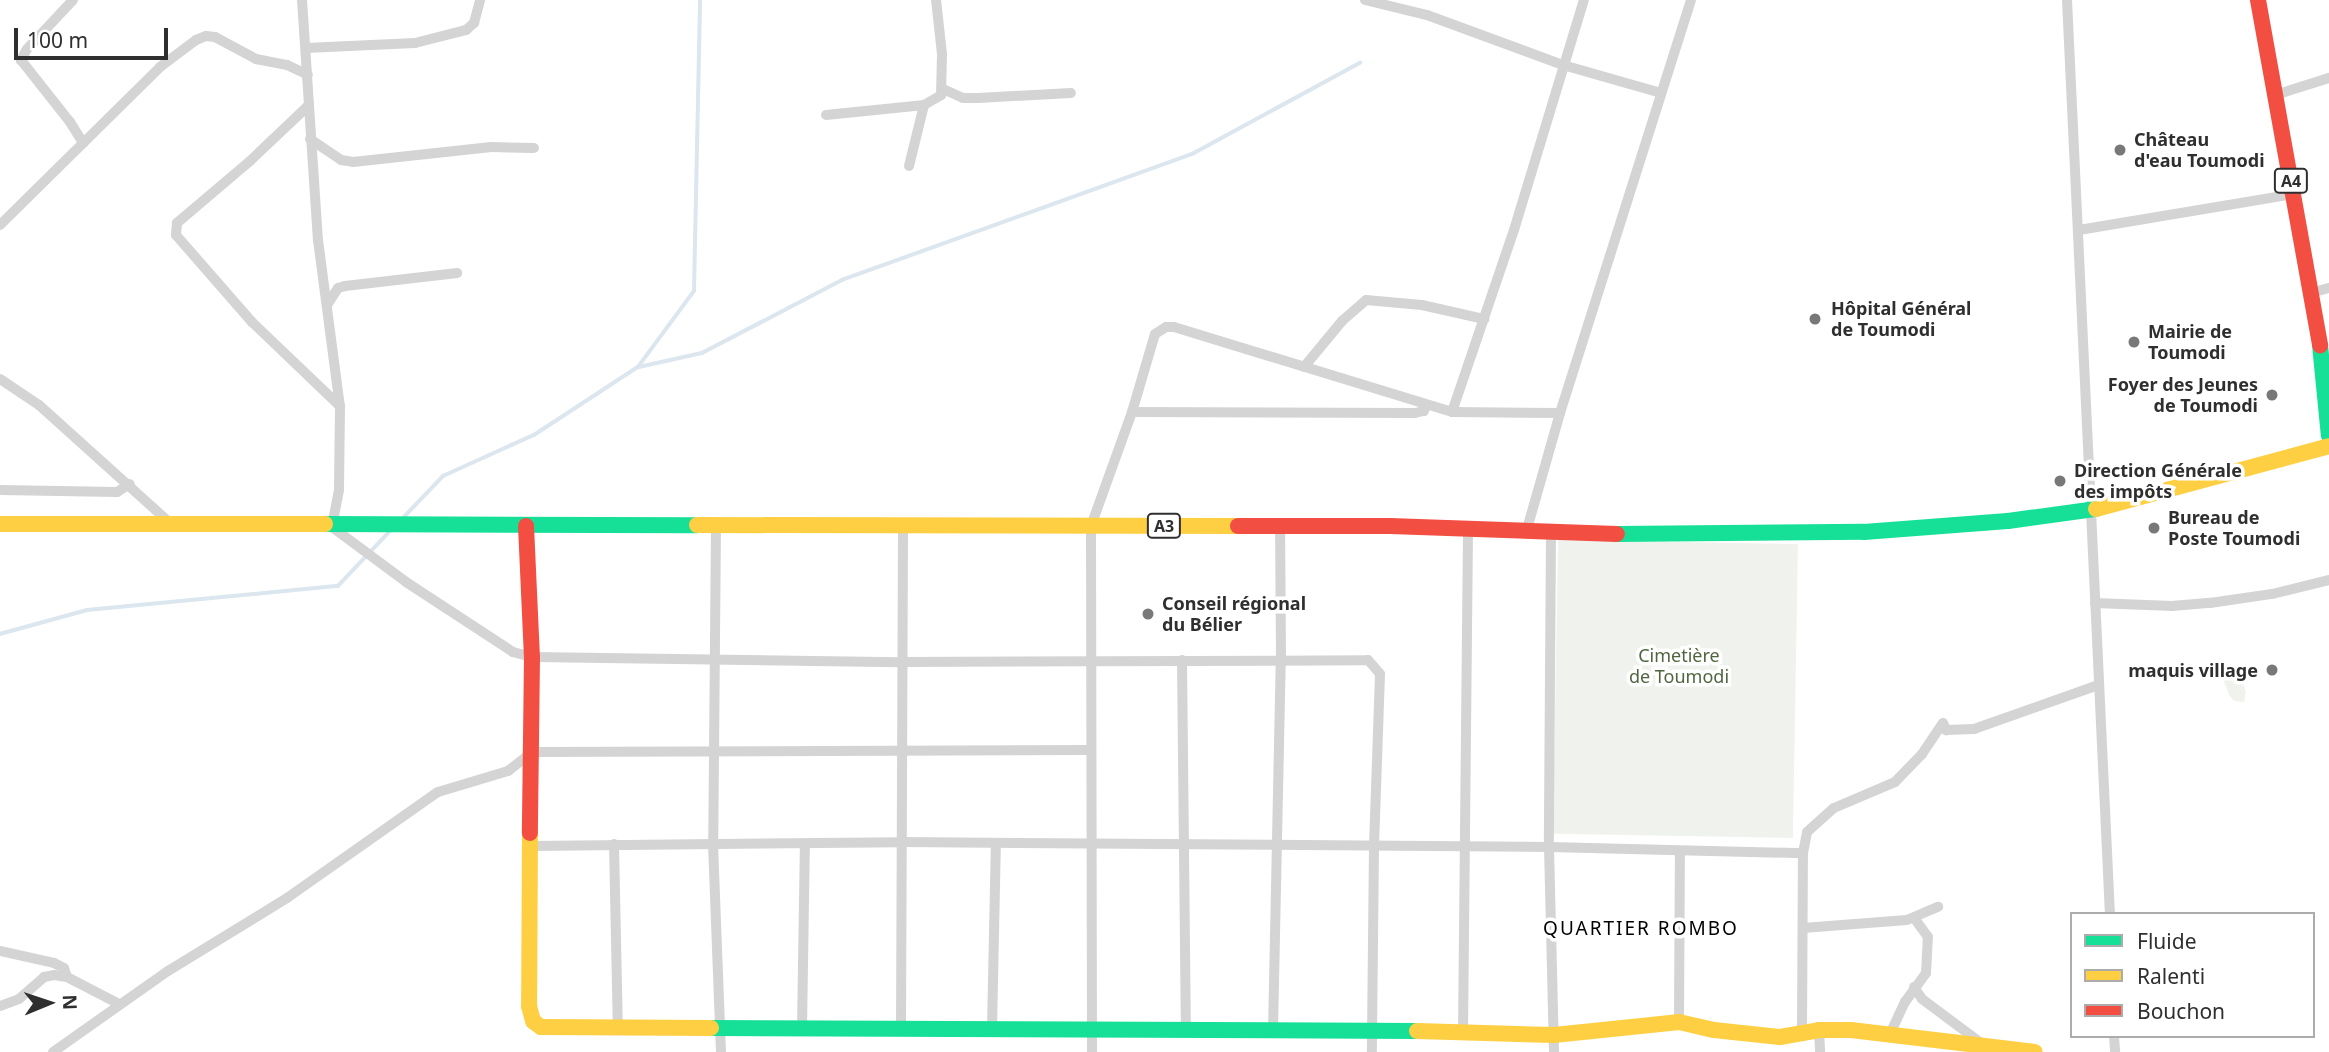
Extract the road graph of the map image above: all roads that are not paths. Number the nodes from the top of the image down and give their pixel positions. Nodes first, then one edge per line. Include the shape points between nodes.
1 (73, 0) edge
2 (302, 0) edge
3 (480, 0) edge
4 (936, 0) edge
5 (1365, 0) edge
6 (1584, 0) edge
7 (1691, 0) edge
8 (2067, 0) edge
9 (2258, 0) edge
10 (306, 48) junction
11 (1563, 65) junction
12 (308, 75) junction
13 (2329, 78) edge
14 (943, 89) junction
15 (1071, 93) dead end
16 (1661, 93) junction
17 (2275, 95) junction
18 (309, 105) junction
19 (924, 105) junction
20 (826, 115) dead end
21 (310, 139) junction
22 (83, 144) junction
23 (534, 148) dead end
24 (909, 166) dead end
25 (2293, 194) junction
26 (0, 225) edge
27 (2079, 230) junction
28 (457, 273) dead end
29 (2329, 288) edge
30 (2311, 293) junction
31 (327, 305) junction
32 (1485, 319) junction
33 (2323, 362) junction
34 (1304, 368) junction
35 (0, 379) edge
36 (2329, 379) edge
37 (1426, 405) junction
38 (340, 406) junction
39 (1132, 412) junction
40 (1452, 412) junction
41 (1560, 413) junction
42 (2329, 436) edge
43 (2329, 446) edge
44 (130, 484) junction
45 (0, 490) edge
46 (2092, 510) junction
47 (0, 524) edge
48 (173, 525) junction
49 (716, 525) junction
50 (526, 526) junction
51 (1091, 526) junction
52 (1280, 526) junction
53 (332, 527) junction
54 (903, 527) junction
55 (1468, 529) junction
56 (1527, 529) junction
57 (1551, 532) junction
58 (2329, 580) edge
59 (2095, 603) junction
60 (532, 657) junction
61 (714, 657) junction
62 (1281, 659) junction
63 (1182, 660) junction
64 (1091, 661) junction
65 (901, 662) junction
66 (2098, 685) junction
67 (901, 750) junction
68 (1091, 750) junction
69 (714, 751) junction
70 (532, 752) junction
71 (901, 842) junction
72 (614, 844) junction
73 (713, 844) junction
74 (806, 844) junction
75 (996, 844) junction
76 (531, 846) junction
77 (1093, 846) junction
78 (1184, 846) junction
79 (1278, 846) junction
80 (1374, 846) junction
81 (1464, 846) junction
82 (1549, 847) junction
83 (1680, 852) junction
84 (1803, 853) junction
85 (1938, 908) dead end
86 (2110, 912) edge
87 (1914, 918) junction
88 (1804, 928) junction
89 (0, 951) edge
90 (67, 976) junction
91 (1914, 987) junction
92 (119, 1004) junction
93 (0, 1006) edge
94 (1679, 1022) junction
95 (618, 1028) junction
96 (719, 1028) junction
97 (802, 1028) junction
98 (901, 1029) junction
99 (992, 1029) junction
100 (1092, 1030) junction
101 (1186, 1030) junction
102 (1372, 1030) junction
103 (1819, 1030) junction
104 (1273, 1031) junction
105 (1463, 1033) junction
106 (1802, 1033) junction
107 (1554, 1035) junction
108 (1889, 1036) junction
109 (1985, 1046) junction
110 (1936, 1047) edge
111 (53, 1052) edge
112 (721, 1052) edge
113 (1092, 1052) edge
114 (1371, 1052) edge
115 (1554, 1052) edge
116 (1820, 1052) edge
117 (2035, 1052) edge

1 - 22 street via 21,60
2 - 10 street
3 - 10 street via 474,23 466,30 415,43
4 - 14 street
5 - 11 street via 1427,15
6 - 11 street
7 - 16 street
8 - 27 street
9 - 17 main road, A4
10 - 12 street
11 - 16 street
11 - 32 street
12 - 18 street
12 - 22 street via 256,59 206,36 160,67
13 - 17 street
14 - 15 street via 963,98
14 - 19 street
16 - 41 street
17 - 25 main road, A4
18 - 21 street
18 - 38 street via 177,223 176,234 252,322
19 - 20 street
19 - 24 street
21 - 23 street via 341,160 353,162 491,147
21 - 31 street
22 - 26 street
25 - 27 street
25 - 30 main road, A4
27 - 46 street
28 - 31 street via 345,286 338,288
29 - 30 street
30 - 33 main road, A4
31 - 38 street
32 - 34 street via 1409,303 1366,300 1342,321
32 - 40 street
33 - 36 main road, A4
33 - 42 main road, A4
34 - 37 street
34 - 39 street via 1166,327 1155,334
35 - 44 street via 39,405
37 - 39 street via 1416,413
37 - 40 street
38 - 53 street via 339,490
39 - 51 street
40 - 41 street
41 - 56 street
43 - 46 main road, A3
44 - 45 street via 117,492
44 - 48 street
46 - 57 main road, A3 via 1864,531
46 - 59 street
47 - 48 main road, A3
48 - 53 main road, A3
49 - 50 main road, A3
49 - 54 main road, A3
49 - 61 street
50 - 53 main road, A3
50 - 60 main road
51 - 52 main road, A3
51 - 54 main road, A3
51 - 64 street
52 - 55 main road, A3
52 - 62 street
53 - 60 street via 513,652
54 - 65 street
55 - 56 main road, A3
55 - 81 street
56 - 57 main road, A3
57 - 82 street
58 - 59 street via 2210,603
59 - 66 street
60 - 61 street
60 - 70 main road
61 - 65 street
61 - 69 street
62 - 63 street
62 - 79 street
62 - 80 street via 1368,660 1380,674
63 - 64 street
63 - 78 street
64 - 65 street
64 - 68 street
65 - 67 street
66 - 84 street via 1974,729 1946,730 1943,723 1895,782 1834,808 1807,832
66 - 86 street
67 - 68 street
67 - 69 street
67 - 71 street
68 - 77 street
69 - 70 street
69 - 73 street
70 - 76 main road
70 - 92 street via 508,771 438,792 287,898
71 - 74 street
71 - 75 street
71 - 98 street
72 - 73 street
72 - 76 street
72 - 95 street
73 - 74 street
73 - 96 street
74 - 97 street
75 - 77 street
75 - 99 street
76 - 95 main road via 529,1006 533,1021 541,1027
77 - 78 street
77 - 100 street
78 - 79 street
78 - 101 street
79 - 80 street
79 - 104 street
80 - 81 street
80 - 102 street
81 - 82 street
81 - 105 street
82 - 83 street
82 - 107 street
83 - 84 street
83 - 94 street
84 - 88 street
85 - 87 street
87 - 88 street
87 - 91 street via 1929,942 1925,976
88 - 106 street
89 - 90 street via 54,962
90 - 92 street
90 - 93 street via 44,977 25,995
91 - 108 street
91 - 109 street via 1922,999
92 - 111 street
94 - 106 main road via 1780,1037
94 - 107 main road
95 - 96 main road
96 - 97 main road
96 - 112 street
97 - 98 main road
98 - 99 main road
99 - 100 main road
100 - 101 main road
100 - 113 street
101 - 104 main road
102 - 104 main road
102 - 105 main road
102 - 114 street
103 - 106 main road
103 - 108 main road
103 - 116 street
105 - 107 main road
107 - 115 street
108 - 110 main road
109 - 110 main road
109 - 117 main road

